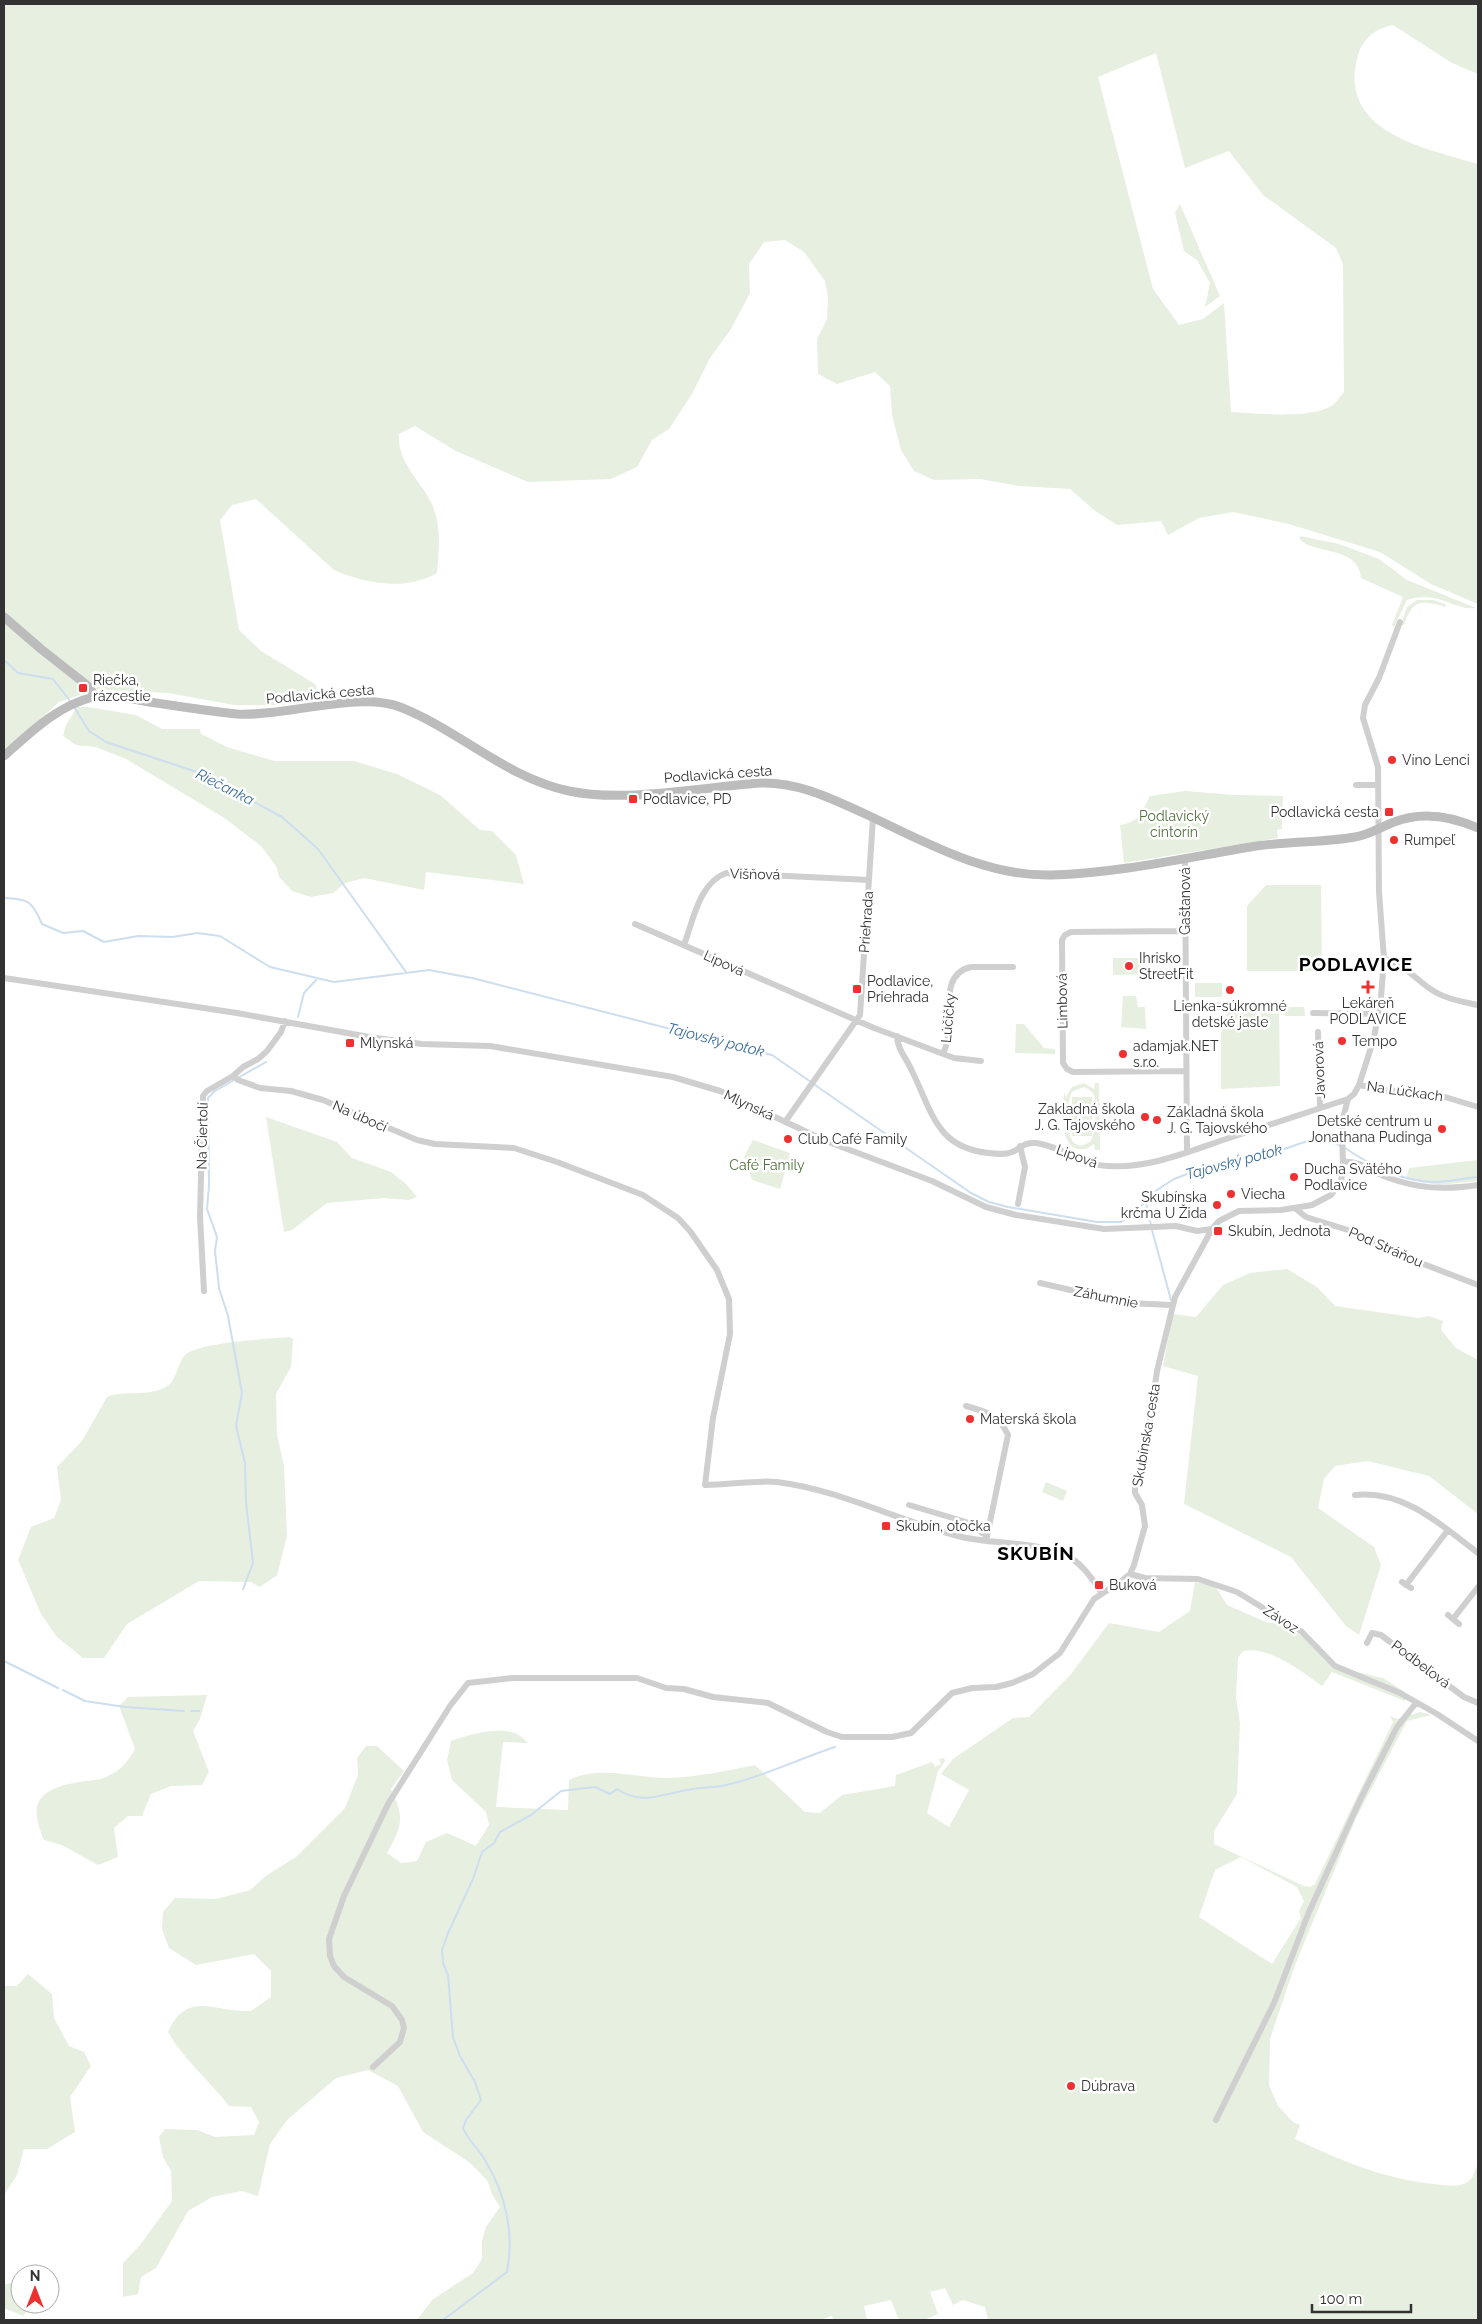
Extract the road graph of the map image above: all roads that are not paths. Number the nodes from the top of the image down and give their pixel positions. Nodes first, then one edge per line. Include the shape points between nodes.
1 (4, 617) edge
2 (1400, 622) dead end
3 (95, 696) junction
4 (4, 756) edge
5 (1356, 785) dead end
6 (1378, 785) junction
7 (873, 818) junction
8 (1478, 828) edge
9 (1379, 829) junction
10 (1185, 860) junction
11 (869, 880) junction
12 (635, 924) dead end
13 (1184, 931) junction
14 (684, 944) junction
15 (1384, 959) junction
16 (1013, 967) dead end
17 (4, 978) edge
18 (1264, 1004) dead end
19 (1478, 1005) edge
20 (1185, 1006) junction
21 (1313, 1013) dead end
22 (1378, 1014) junction
23 (858, 1020) junction
24 (285, 1021) junction
25 (1318, 1032) dead end
26 (897, 1036) junction
27 (943, 1053) junction
28 (981, 1061) dead end
29 (1186, 1071) junction
30 (235, 1078) junction
31 (1360, 1085) junction
32 (1348, 1099) junction
33 (1478, 1107) edge
34 (1320, 1108) junction
35 (785, 1122) junction
36 (1020, 1146) junction
37 (1187, 1152) junction
38 (1343, 1162) junction
39 (1478, 1184) edge
40 (1018, 1204) dead end
41 (1296, 1209) junction
42 (1212, 1229) junction
43 (1040, 1283) dead end
44 (1478, 1285) edge
45 (204, 1291) dead end
46 (1172, 1305) junction
47 (966, 1406) dead end
48 (1355, 1495) dead end
49 (909, 1505) dead end
50 (1448, 1530) junction
51 (987, 1538) junction
52 (1478, 1553) edge
53 (1130, 1574) junction
54 (1406, 1585) dead end
55 (1478, 1587) edge
56 (1102, 1593) junction
57 (1454, 1619) dead end
58 (1366, 1643) dead end
59 (1416, 1703) junction
60 (1478, 1704) edge
61 (1478, 1741) edge
62 (373, 2067) dead end
63 (1216, 2120) dead end

1 - 3 main road via 88,686
2 - 6 street via 1362,718 1377,762
3 - 4 main road, Podlavická cesta via 65,707 42,722
3 - 7 main road, Podlavická cesta via 123,697 238,714 384,703 430,720 531,779 569,791 600,795 774,783 812,791
5 - 6 street
6 - 9 street
7 - 10 main road, Podlavická cesta via 981,866 1013,874 1085,874
7 - 11 street, Priehrada
8 - 9 main road, Podlavická cesta via 1446,817 1423,816 1402,819
9 - 10 main road, Podlavická cesta via 1358,837 1262,846
9 - 15 street
10 - 13 street, Gaštanová
11 - 14 street, Višňová via 726,873 712,882 702,896
11 - 23 street, Priehrada
12 - 14 street, Lipová
13 - 20 street, Gaštanová
13 - 29 street, Limbová via 1071,932 1065,935 1062,940 1063,1063 1073,1072
14 - 23 street, Lipová via 728,966
15 - 19 street via 1398,965 1436,993
15 - 22 street
16 - 27 street, Lúčičky via 971,967 955,976 950,986 949,1039
17 - 24 street, Mlynská
18 - 20 street
20 - 29 street, Gaštanová
21 - 22 street
22 - 31 street
23 - 26 street, Lipová
23 - 35 street, Priehrada
24 - 30 street, Na Čiertolí via 267,1050 238,1071
24 - 35 street, Mlynská via 404,1042 496,1047 673,1077 720,1091
25 - 34 street, Javorová
26 - 27 street, Lipová
26 - 36 street, Lipová via 929,1111 952,1141 967,1149 987,1153 1007,1154
27 - 28 street, Lúčičky
29 - 37 street, Gaštanová
30 - 45 street, Na Čiertolí via 207,1091 202,1101 200,1216
30 - 51 street, Na úbočí via 260,1088 291,1091 324,1100 417,1140 435,1144 514,1148 643,1195 678,1218 690,1231 717,1270 729,1299 731,1318 727,1351 705,1485 789,1484 963,1538
31 - 32 street
31 - 33 street, Na Lúčkach via 1435,1094
32 - 34 street, Lipová
32 - 38 street, Skubínska cesta via 1342,1122
34 - 37 street, Lipová
35 - 42 street, Mlynská via 850,1152 932,1181 986,1207 1016,1215 1104,1229 1176,1226
36 - 37 street, Lipová via 1030,1143 1047,1145 1106,1166 1157,1161
36 - 40 street via 1025,1168
38 - 39 street via 1354,1162 1387,1178 1425,1188 1450,1189
38 - 41 street, Skubínska cesta via 1341,1181 1331,1195
41 - 42 street, Skubínska cesta via 1239,1211 1219,1221
41 - 44 street, Pod Stráňou via 1306,1217 1351,1231 1400,1255
42 - 46 street, Skubínska cesta
43 - 46 street, Záhumnie via 1127,1303
46 - 53 street, Skubínska cesta via 1135,1484 1144,1510 1145,1526
47 - 51 street via 992,1414 1008,1435
48 - 50 street via 1374,1494 1406,1502
49 - 51 street via 966,1522
50 - 52 street
50 - 54 street
51 - 56 street via 1067,1555 1088,1573
53 - 56 street
53 - 59 street, Závoz via 1145,1578 1198,1579 1227,1587 1301,1631 1335,1666 1385,1686
55 - 57 street
56 - 62 street via 1089,1606 1064,1648 1052,1661 1028,1677 1005,1686 952,1693 918,1728 902,1737 842,1737 768,1702 666,1688 649,1680 623,1677 497,1679 468,1683 388,1804 344,1896 329,1939 334,1966 344,1977 392,2006 402,2020 404,2028 400,2042
58 - 60 street, Podbeľová via 1370,1635 1381,1636
59 - 61 street, Závoz
59 - 63 street via 1397,1727 1360,1800 1308,1914 1274,2003

